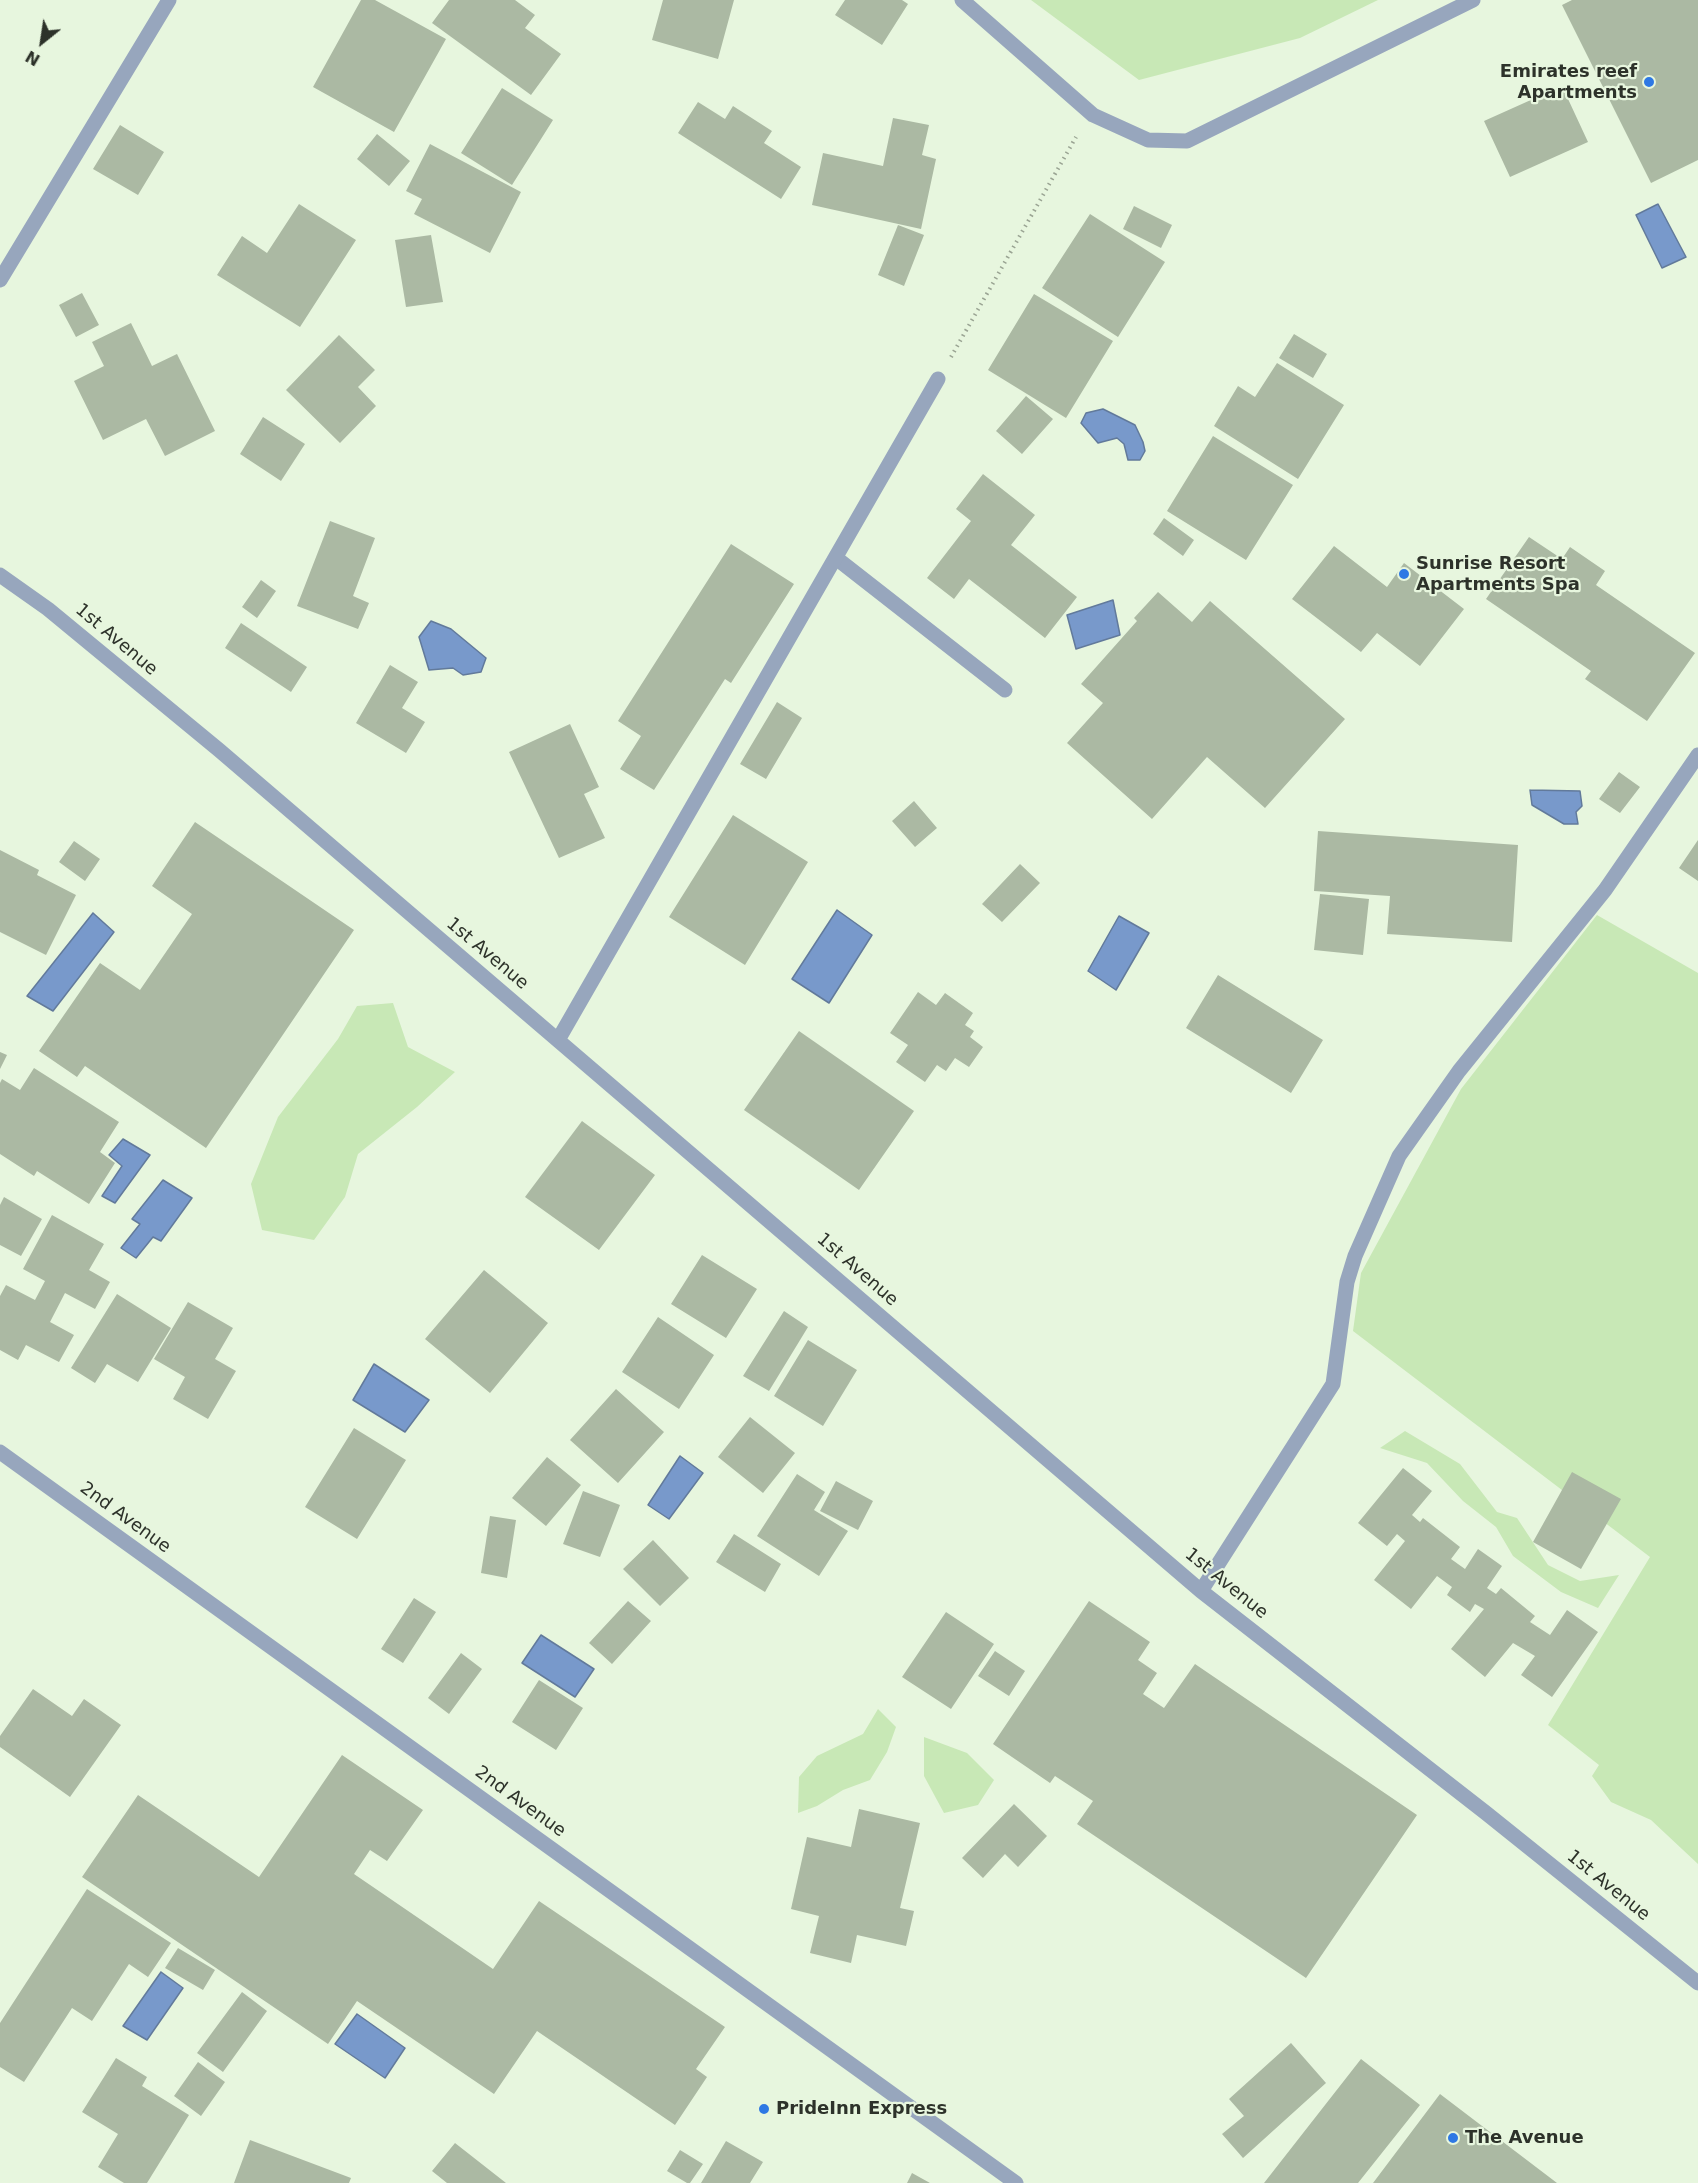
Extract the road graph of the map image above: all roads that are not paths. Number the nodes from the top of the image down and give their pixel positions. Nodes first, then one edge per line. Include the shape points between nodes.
1 (169, 0) edge
2 (962, 0) edge
3 (1473, 0) edge
4 (0, 280) edge
5 (938, 379) road end
6 (836, 558) junction
7 (0, 575) edge
8 (1005, 690) dead end
9 (1698, 755) edge
10 (558, 1040) junction
11 (0, 1452) edge
12 (1201, 1591) junction
13 (1698, 1983) edge
14 (1016, 2183) edge

1 - 4 street
2 - 3 street via 1093,115 1148,140 1187,141
5 - 6 street
6 - 8 street
6 - 10 street
7 - 10 street, 1st Avenue via 48,609 219,750
9 - 12 street via 1605,890 1459,1071 1399,1156 1354,1256 1333,1384
10 - 12 street, 1st Avenue
11 - 14 street, 2nd Avenue
12 - 13 street, 1st Avenue

